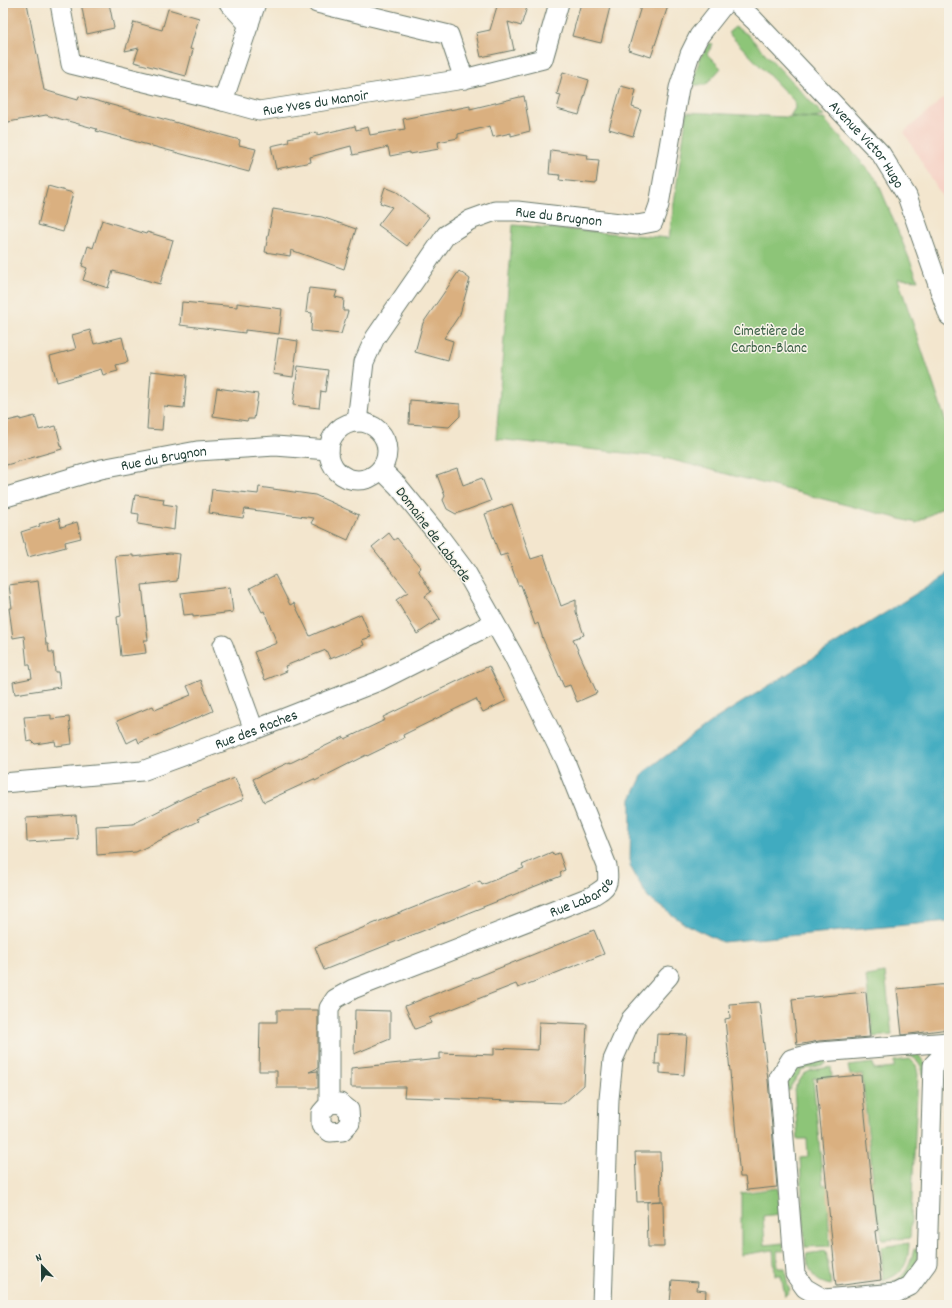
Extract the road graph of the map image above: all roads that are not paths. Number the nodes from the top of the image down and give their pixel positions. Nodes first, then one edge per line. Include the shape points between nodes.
1 (60, 3) edge
2 (229, 3) edge
3 (256, 3) edge
4 (317, 3) edge
5 (559, 3) edge
6 (725, 3) edge
7 (736, 3) edge
8 (249, 25) junction
9 (464, 79) junction
10 (223, 101) junction
11 (949, 316) edge
12 (357, 422) junction
13 (329, 450) junction
14 (380, 469) junction
15 (3, 498) edge
16 (494, 624) junction
17 (223, 645) dead end
18 (254, 730) junction
19 (3, 783) edge
20 (669, 976) dead end
21 (949, 1042) edge
22 (916, 1045) junction
23 (949, 1049) edge
24 (934, 1065) junction
25 (334, 1103) dead end
26 (602, 1305) edge

1 - 10 street, Rue Yves du Manoir via 71,64
2 - 8 street
3 - 8 street
4 - 9 street via 449,35
5 - 9 street, Rue Yves du Manoir via 543,59
6 - 12 street, Rue du Brugnon via 699,36 690,54 679,88 659,205 653,222 637,226 517,211 495,211 470,220 446,235 375,338 364,362
7 - 11 street, Avenue Victor Hugo via 882,154 907,196
8 - 10 street
9 - 10 street, Rue Yves du Manoir via 259,111
12 - 13 street via 341,428 331,441
12 - 14 street via 367,423 382,434 387,452
13 - 14 street via 334,467 348,478 366,479
13 - 15 street, Rue du Brugnon via 275,446 197,451 101,469
14 - 16 street, Domaine de Labarde via 439,536 461,566
16 - 18 street, Rue des Roches via 379,681
16 - 25 street, Rue Labarde via 514,655 565,761 607,866 608,881 604,889 592,896 353,989 335,999 339,1009
17 - 18 street
18 - 19 street, Rue des Roches via 142,772
20 - 26 street via 631,1019 613,1060 609,1099
21 - 22 street
22 - 24 street
22 - 24 street via 813,1053 791,1059 779,1078 795,1274 805,1288 824,1299 896,1293 910,1286 927,1263
23 - 24 street

